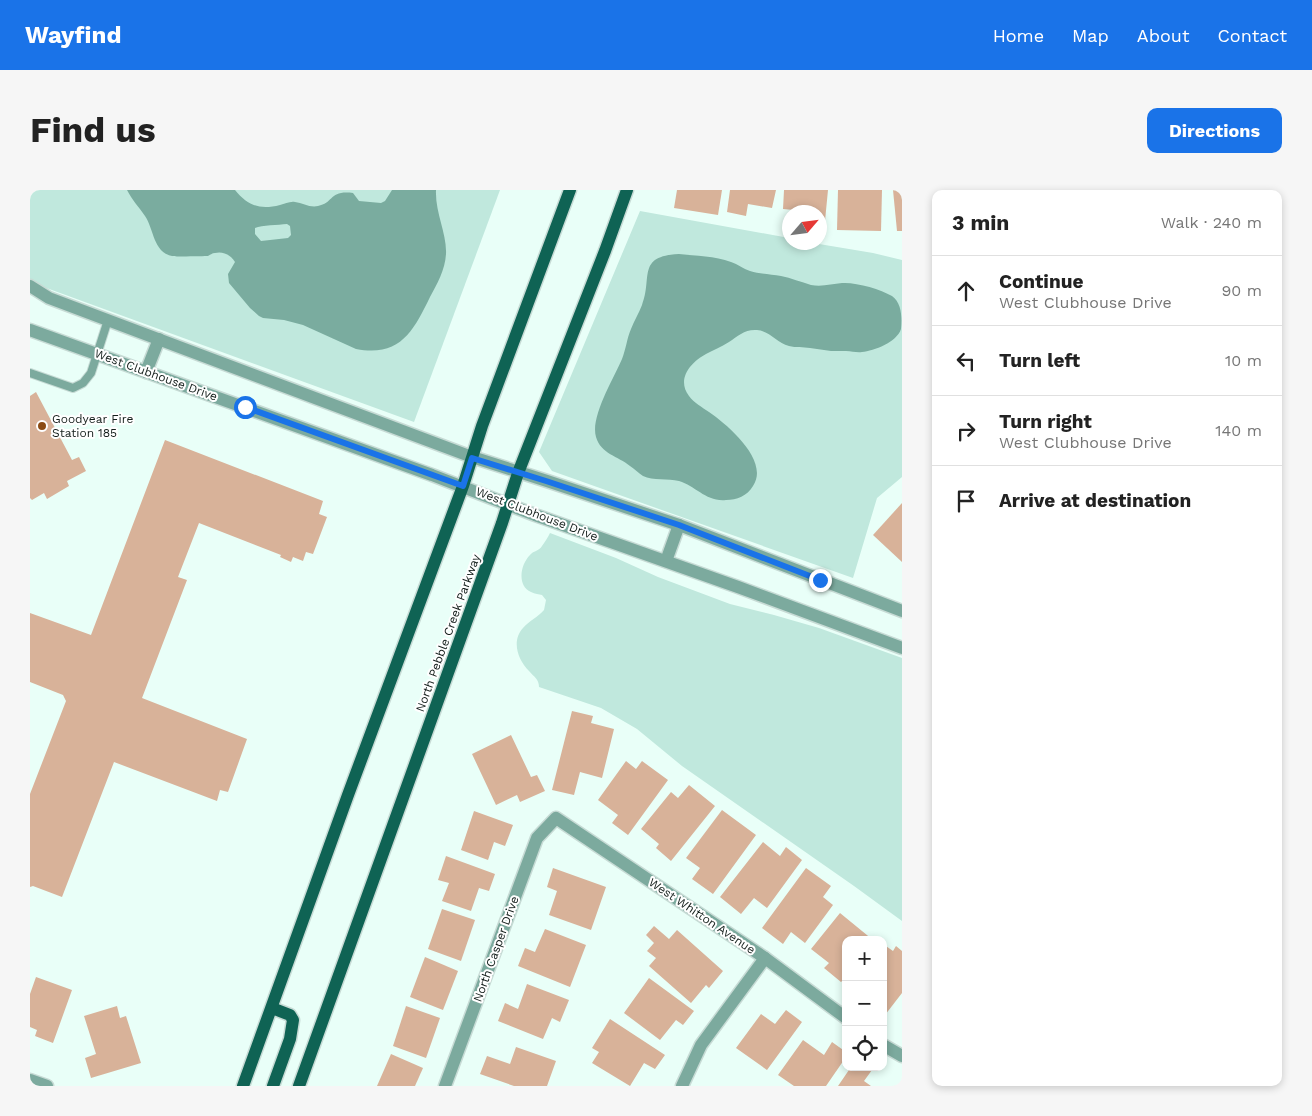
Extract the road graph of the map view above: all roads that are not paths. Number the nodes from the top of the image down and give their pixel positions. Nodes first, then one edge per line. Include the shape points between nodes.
1 (570, 190) edge
2 (627, 190) edge
3 (30, 286) edge
4 (30, 297) edge
5 (49, 298) junction
6 (108, 320) junction
7 (30, 330) edge
8 (158, 339) junction
9 (97, 354) junction
10 (146, 372) junction
11 (30, 373) edge
12 (472, 458) junction
13 (518, 473) junction
14 (463, 486) junction
15 (508, 504) junction
16 (679, 525) junction
17 (666, 561) junction
18 (902, 611) edge
19 (902, 648) edge
20 (556, 818) joint
21 (764, 958) junction
22 (272, 1008) junction
23 (842, 1015) edge
24 (887, 1047) edge
25 (902, 1056) edge
26 (30, 1080) edge
27 (47, 1086) edge
28 (243, 1086) edge
29 (273, 1086) edge
30 (299, 1086) edge
31 (445, 1086) edge
32 (682, 1086) edge

1 - 12 main road
2 - 13 main road, North Pebble Creek Parkway
3 - 5 street
4 - 5 street
5 - 6 street
6 - 8 street
6 - 9 lane
7 - 9 street, West Clubhouse Drive
8 - 10 street
8 - 12 street
9 - 10 street, West Clubhouse Drive
9 - 11 lane via 91,373 83,383 73,388
10 - 14 street, West Clubhouse Drive
12 - 13 street
12 - 14 main road
13 - 15 main road, North Pebble Creek Parkway
13 - 16 street
14 - 15 street, West Clubhouse Drive
14 - 22 main road
15 - 17 street, West Clubhouse Drive
15 - 30 main road, North Pebble Creek Parkway
16 - 17 street
16 - 18 street
17 - 19 street, West Clubhouse Drive
20 - 21 street, West Whitton Avenue
20 - 31 street, North Casper Drive via 537,838
21 - 23 street, West Whitton Avenue
21 - 32 street via 701,1045
22 - 28 main road
22 - 29 main road via 290,1015 293,1020 290,1039
24 - 25 street
26 - 27 street

